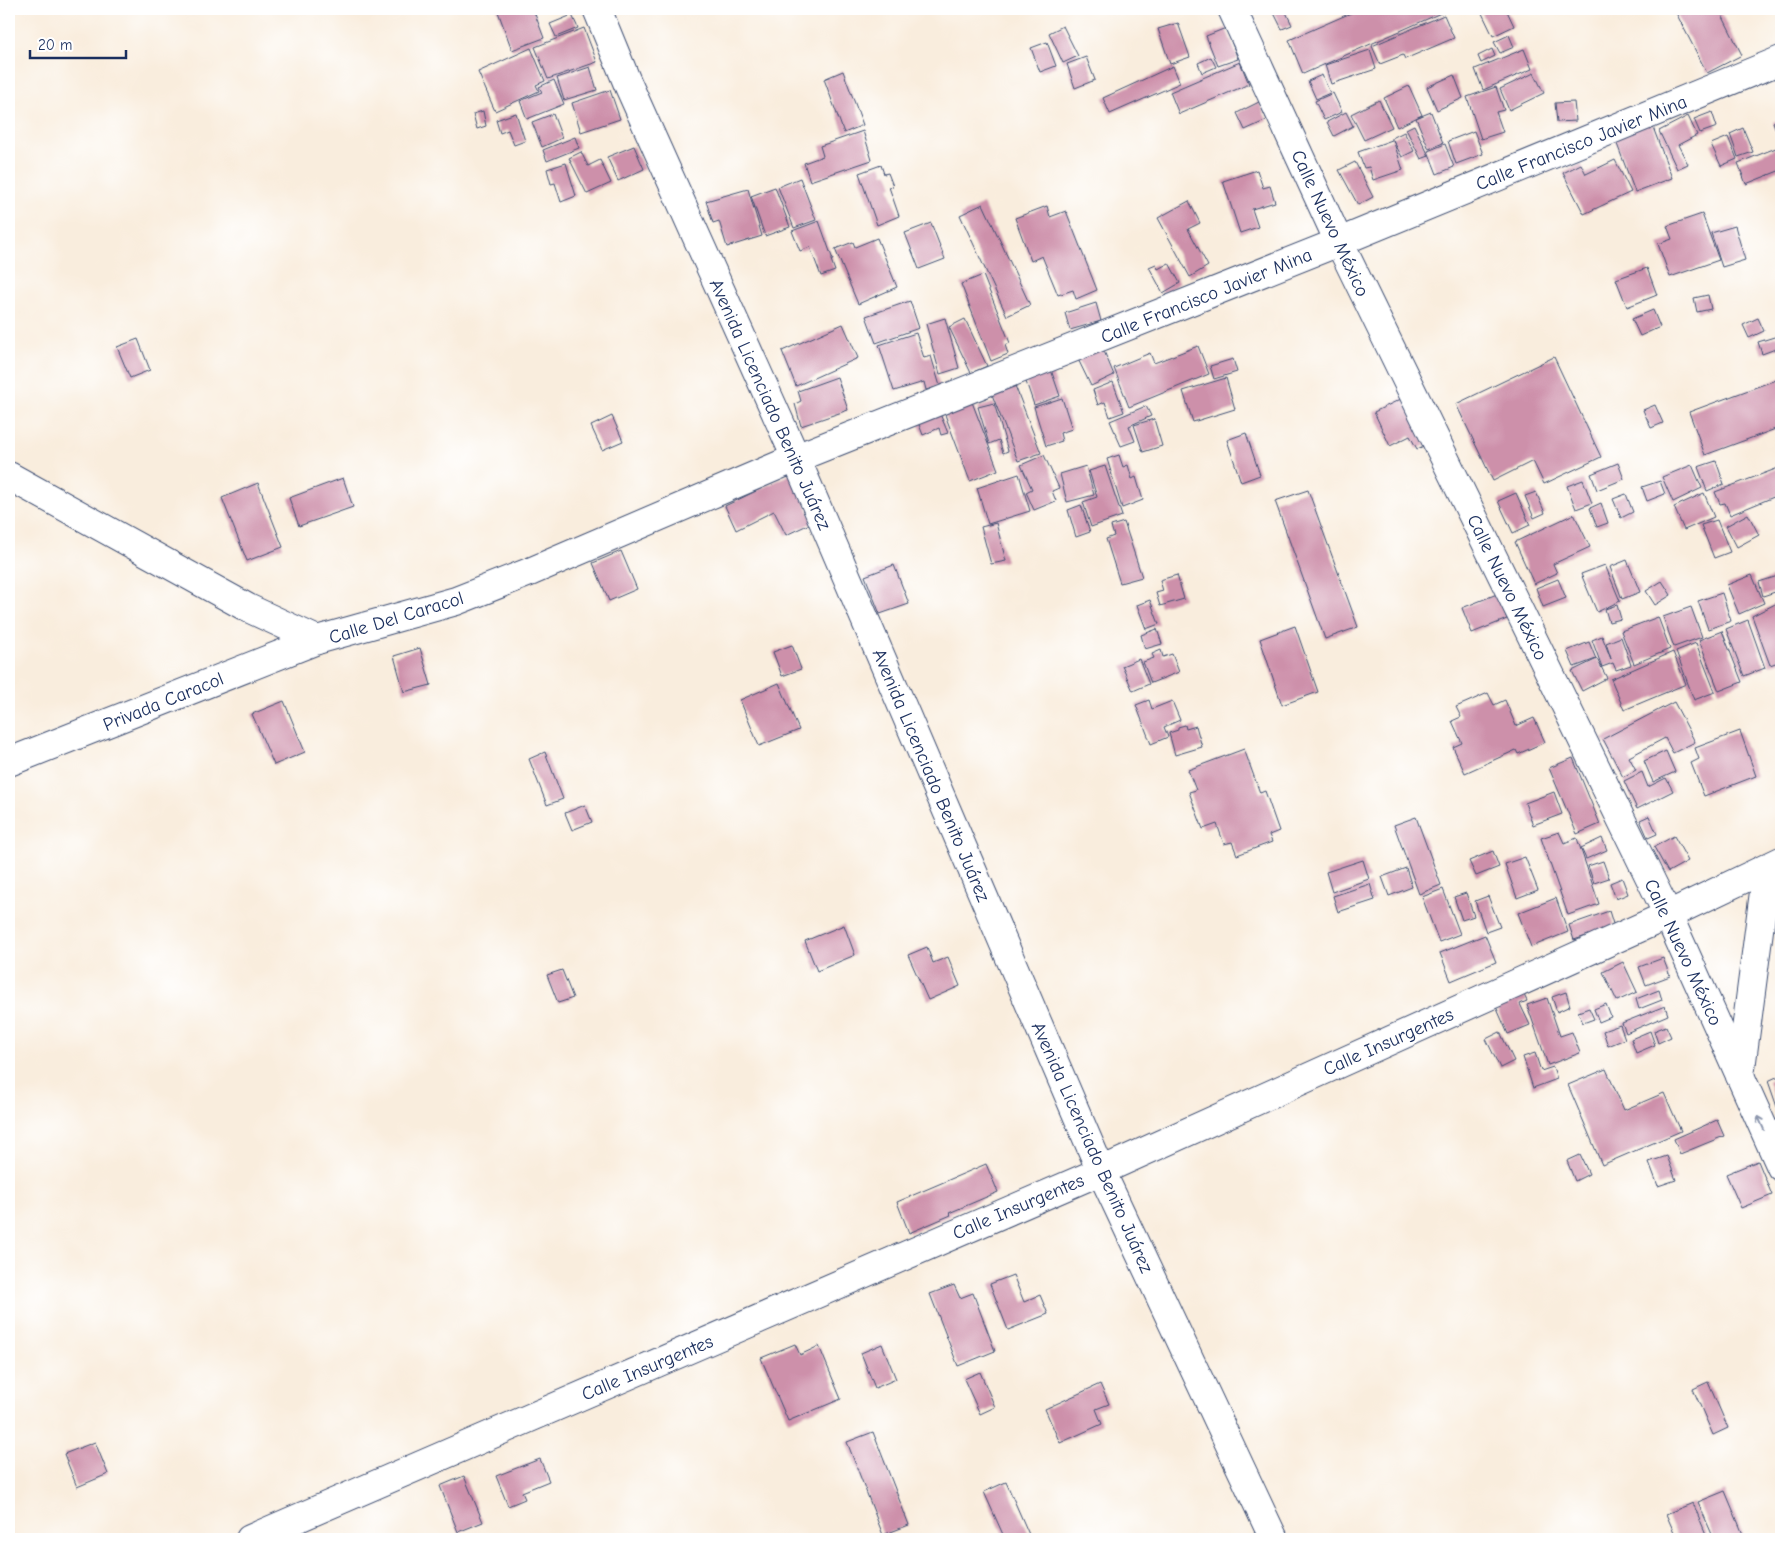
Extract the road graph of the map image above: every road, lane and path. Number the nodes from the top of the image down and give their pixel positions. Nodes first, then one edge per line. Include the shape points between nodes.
1 (596, 9) edge
2 (1232, 9) edge
3 (1781, 60) edge
4 (1339, 242) junction
5 (796, 458) junction
6 (9, 476) edge
7 (317, 640) junction
8 (9, 762) edge
9 (1774, 865) edge
10 (1668, 915) junction
11 (1740, 1076) junction
12 (1781, 1167) edge
13 (1101, 1170) junction
14 (250, 1539) edge
15 (1274, 1539) edge

1 - 5 street, Avenida Licenciado Benito Juárez
2 - 4 street, Calle Nuevo México
3 - 4 street, Calle Francisco Javier Mina
4 - 5 street, Calle Francisco Javier Mina
4 - 10 street, Calle Nuevo México
5 - 7 street, Calle Del Caracol via 456,601
5 - 13 street, Avenida Licenciado Benito Juárez
6 - 7 street, Calle Del Caracol via 248,608
7 - 8 street, Privada Caracol
9 - 10 street, Calle Insurgentes
9 - 11 street
10 - 11 street, Calle Nuevo México
10 - 13 street, Calle Insurgentes
12 -> 11 street, Calle Nuevo México
13 - 14 street, Calle Insurgentes
13 - 15 street, Avenida Licenciado Benito Juárez

